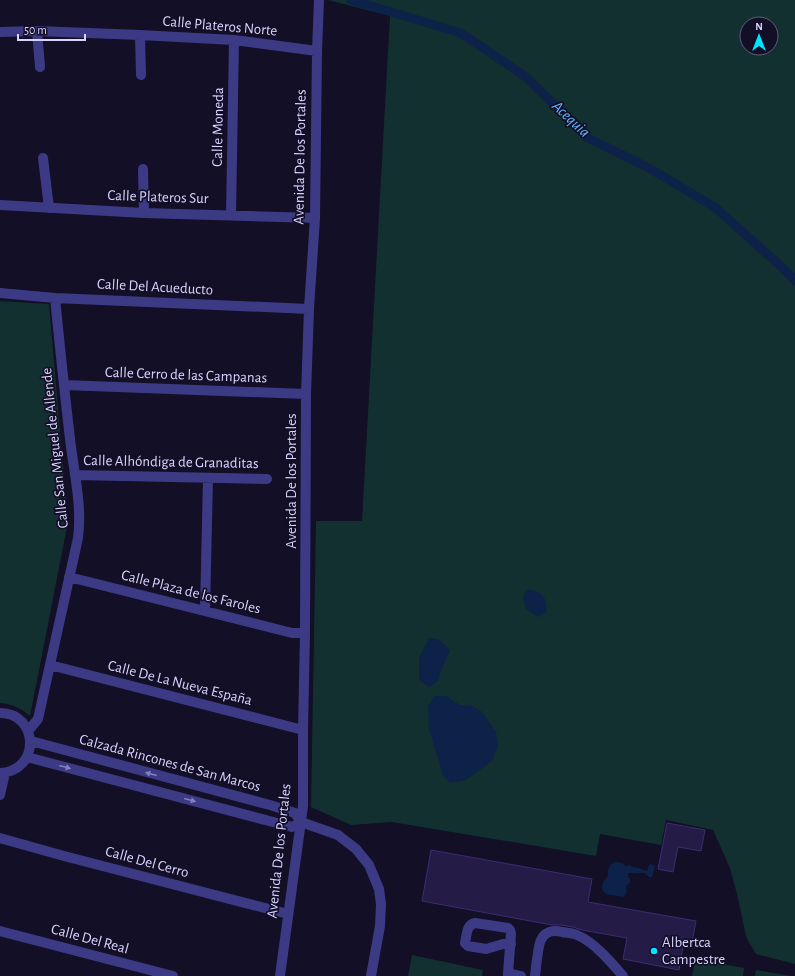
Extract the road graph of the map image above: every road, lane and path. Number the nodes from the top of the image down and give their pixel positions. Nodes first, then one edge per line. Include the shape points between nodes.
1 (319, 0) edge
2 (37, 31) junction
3 (0, 32) edge
4 (140, 35) junction
5 (234, 40) junction
6 (317, 51) junction
7 (40, 67) dead end
8 (141, 75) dead end
9 (43, 158) dead end
10 (143, 169) dead end
11 (0, 206) edge
12 (48, 208) junction
13 (144, 213) junction
14 (231, 215) junction
15 (315, 218) junction
16 (0, 293) edge
17 (55, 298) junction
18 (309, 309) junction
19 (64, 385) junction
20 (306, 394) junction
21 (74, 475) junction
22 (208, 478) junction
23 (267, 479) dead end
24 (69, 577) junction
25 (205, 611) junction
26 (305, 633) junction
27 (50, 665) junction
28 (0, 713) edge
29 (303, 730) junction
30 (28, 731) junction
31 (30, 741) junction
32 (27, 757) junction
33 (3, 773) edge
34 (0, 796) edge
35 (300, 822) junction
36 (0, 838) edge
37 (288, 914) junction
38 (0, 931) edge
39 (510, 944) dead end
40 (508, 975) edge
41 (172, 976) edge
42 (280, 976) edge
43 (371, 976) edge
44 (521, 976) edge
45 (535, 976) edge
46 (623, 976) edge

1 - 6 street, Avenida De los Portales
2 - 3 street, Calle Plateros Norte
2 - 4 street, Calle Plateros Norte
2 - 7 street
4 - 5 street, Calle Plateros Norte
4 - 8 street
5 - 6 street, Calle Plateros Norte
5 - 14 street, Calle Moneda
6 - 15 street, Avenida De los Portales
9 - 12 street
10 - 13 street
11 - 12 street, Calle Plateros Sur
12 - 13 street, Calle Plateros Sur
13 - 14 street, Calle Plateros Sur
14 - 15 street, Calle Plateros Sur
15 - 18 street, Avenida De los Portales
16 - 17 street, Calle Del Acueducto
17 - 18 street, Calle Del Acueducto
17 - 19 street, Calle San Miguel de Allende
18 - 20 street, Avenida De los Portales
19 - 20 street, Calle Cerro de las Campanas
19 - 21 street, Calle San Miguel de Allende
20 - 26 street, Avenida De los Portales
21 - 22 street, Calle Alhóndiga de Granaditas
21 - 24 street, Calle San Miguel de Allende via 79,528
22 - 23 street, Calle Alhóndiga de Granaditas
22 - 25 street
24 - 25 street, Calle Plaza de los Faroles
24 - 27 street, Calle San Miguel de Allende
25 - 26 street, Calle Plaza de los Faroles via 292,633
26 - 29 street, Avenida De los Portales
27 - 29 street, Calle De La Nueva España
27 - 30 street, Calle San Miguel de Allende via 38,719
28 - 30 street via 12,715 24,724
29 - 35 street, Avenida De los Portales
30 - 31 street
31 - 32 street
35 -> 31 street, Calzada Rincones de San Marcos via 295,813 270,805
32 - 33 street via 18,768
32 -> 35 street, Calzada Rincones de San Marcos via 292,827
33 - 34 street
35 - 37 street, Avenida De los Portales
35 - 43 street via 338,835 356,849 369,865 379,889 381,904 380,926
36 - 37 street, Calle Del Cerro
37 - 42 street, Avenida De los Portales
38 - 41 street, Calle Del Real
39 - 40 street
40 - 44 street
45 - 46 street via 540,941 544,935 556,931 576,934 595,946

